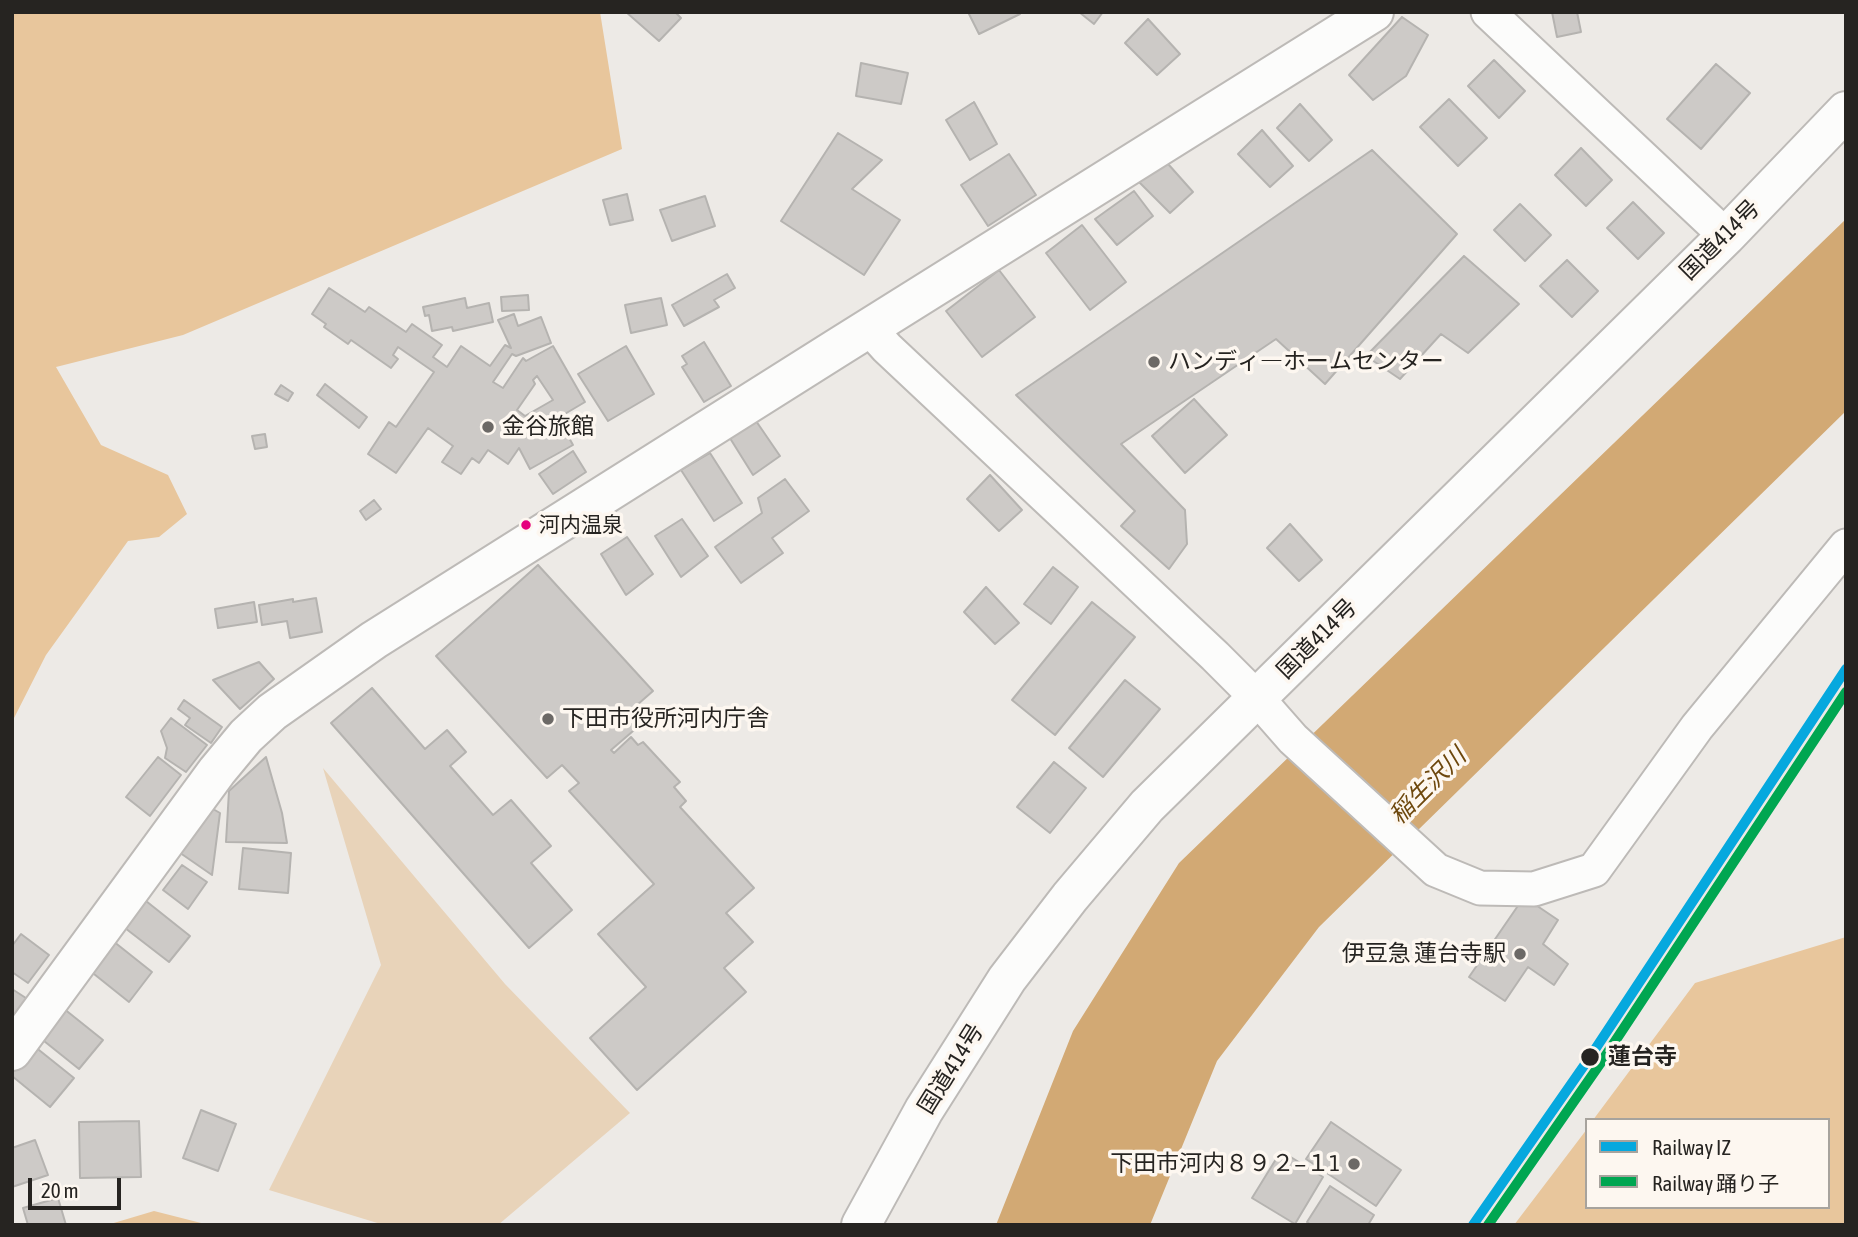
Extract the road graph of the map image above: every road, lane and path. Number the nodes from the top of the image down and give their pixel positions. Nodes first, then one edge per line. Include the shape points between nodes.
1 (1374, 12) edge
2 (1488, 12) edge
3 (1846, 111) edge
4 (1726, 236) junction
5 (869, 328) junction
6 (1846, 546) edge
7 (1257, 698) junction
8 (12, 1051) edge
9 (860, 1225) edge

1 - 5 main road
2 - 4 street
3 - 4 main road, 国道414号
4 - 7 main road, 国道414号
5 - 7 street
5 - 8 main road via 374,640 272,712 218,771
6 - 7 street via 1696,727 1594,870 1534,889 1480,888 1437,870 1293,739
7 - 9 main road, 国道414号 via 1147,806 1007,979 924,1110

